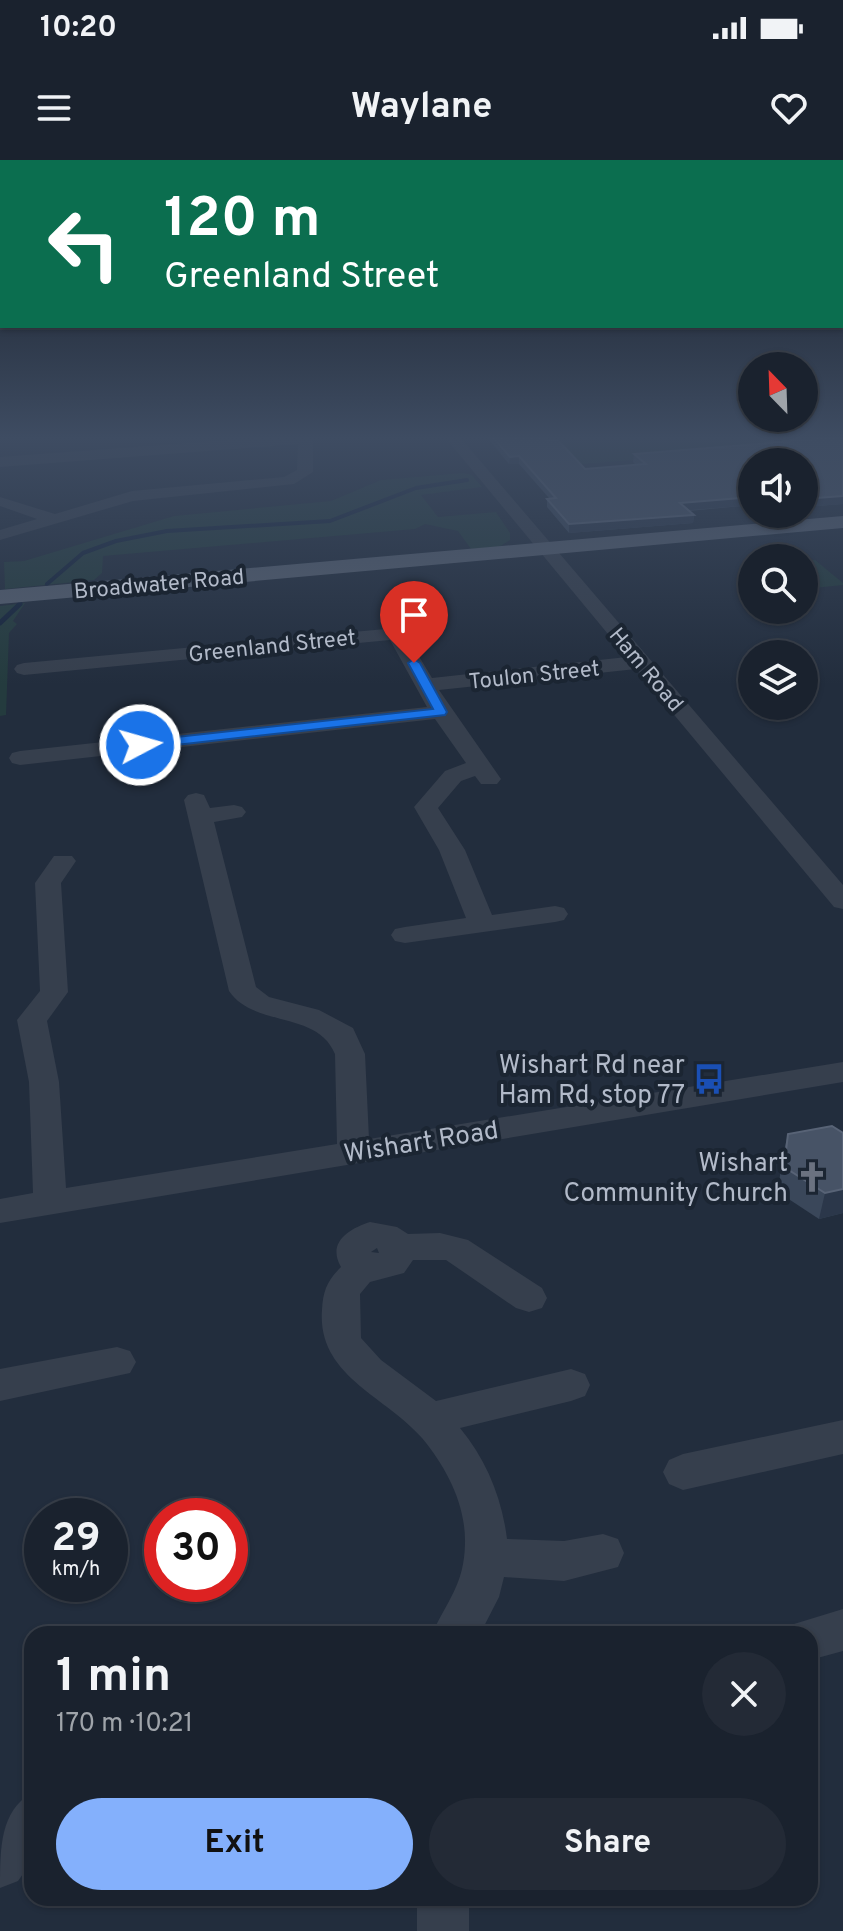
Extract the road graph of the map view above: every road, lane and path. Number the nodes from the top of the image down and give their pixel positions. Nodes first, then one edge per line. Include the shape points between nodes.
1 (54, 519) edge
2 (522, 519) edge
3 (843, 522) edge
4 (0, 535) edge
5 (548, 549) junction
6 (0, 597) edge
7 (641, 662) junction
8 (24, 669) dead end
9 (428, 685) junction
10 (441, 712) junction
11 (20, 758) dead end
12 (234, 812) dead end
13 (63, 861) dead end
14 (838, 890) edge
15 (555, 914) dead end
16 (482, 924) junction
17 (405, 935) dead end
18 (843, 1072) edge
19 (354, 1153) junction
20 (50, 1203) junction
21 (0, 1211) edge
22 (529, 1298) dead end
23 (117, 1362) dead end
24 (0, 1385) edge
25 (571, 1385) dead end
26 (428, 1419) junction
27 (843, 1437) edge
28 (683, 1472) dead end
29 (603, 1553) dead end
30 (485, 1557) junction
31 (459, 1626) edge
32 (843, 1630) edge
33 (818, 1637) edge
34 (24, 1829) edge
35 (0, 1863) edge
36 (443, 1906) edge
37 (443, 1931) edge

1 - 4 street
2 - 5 street, Ham Road
3 - 5 main road, Broadwater Road
5 - 6 main road, Broadwater Road
5 - 7 street, Ham Road
7 - 9 street, Toulon Street
7 - 14 street, Ham Road
8 - 9 street, Greenland Street via 396,634
9 - 10 street, Greenland Street
10 - 11 street
10 - 16 street, Greenland Street via 484,773 453,776 426,807 452,850
12 - 19 street via 198,808 243,991 259,1003 325,1023 342,1035 348,1044
13 - 20 street via 48,883 54,992 32,1020 44,1082
15 - 16 street
16 - 17 street
18 - 19 street, Wishart Road
19 - 20 street, Wishart Road
20 - 21 street, Wishart Road
22 - 26 street via 451,1246 398,1249 385,1236 362,1238 353,1247 363,1267 342,1289 344,1344
23 - 24 street
25 - 26 street
26 - 30 street via 476,1489 486,1527
27 - 28 street
29 - 30 street via 564,1561
30 - 31 street via 479,1591
32 - 33 street
34 - 35 street
36 - 37 street

